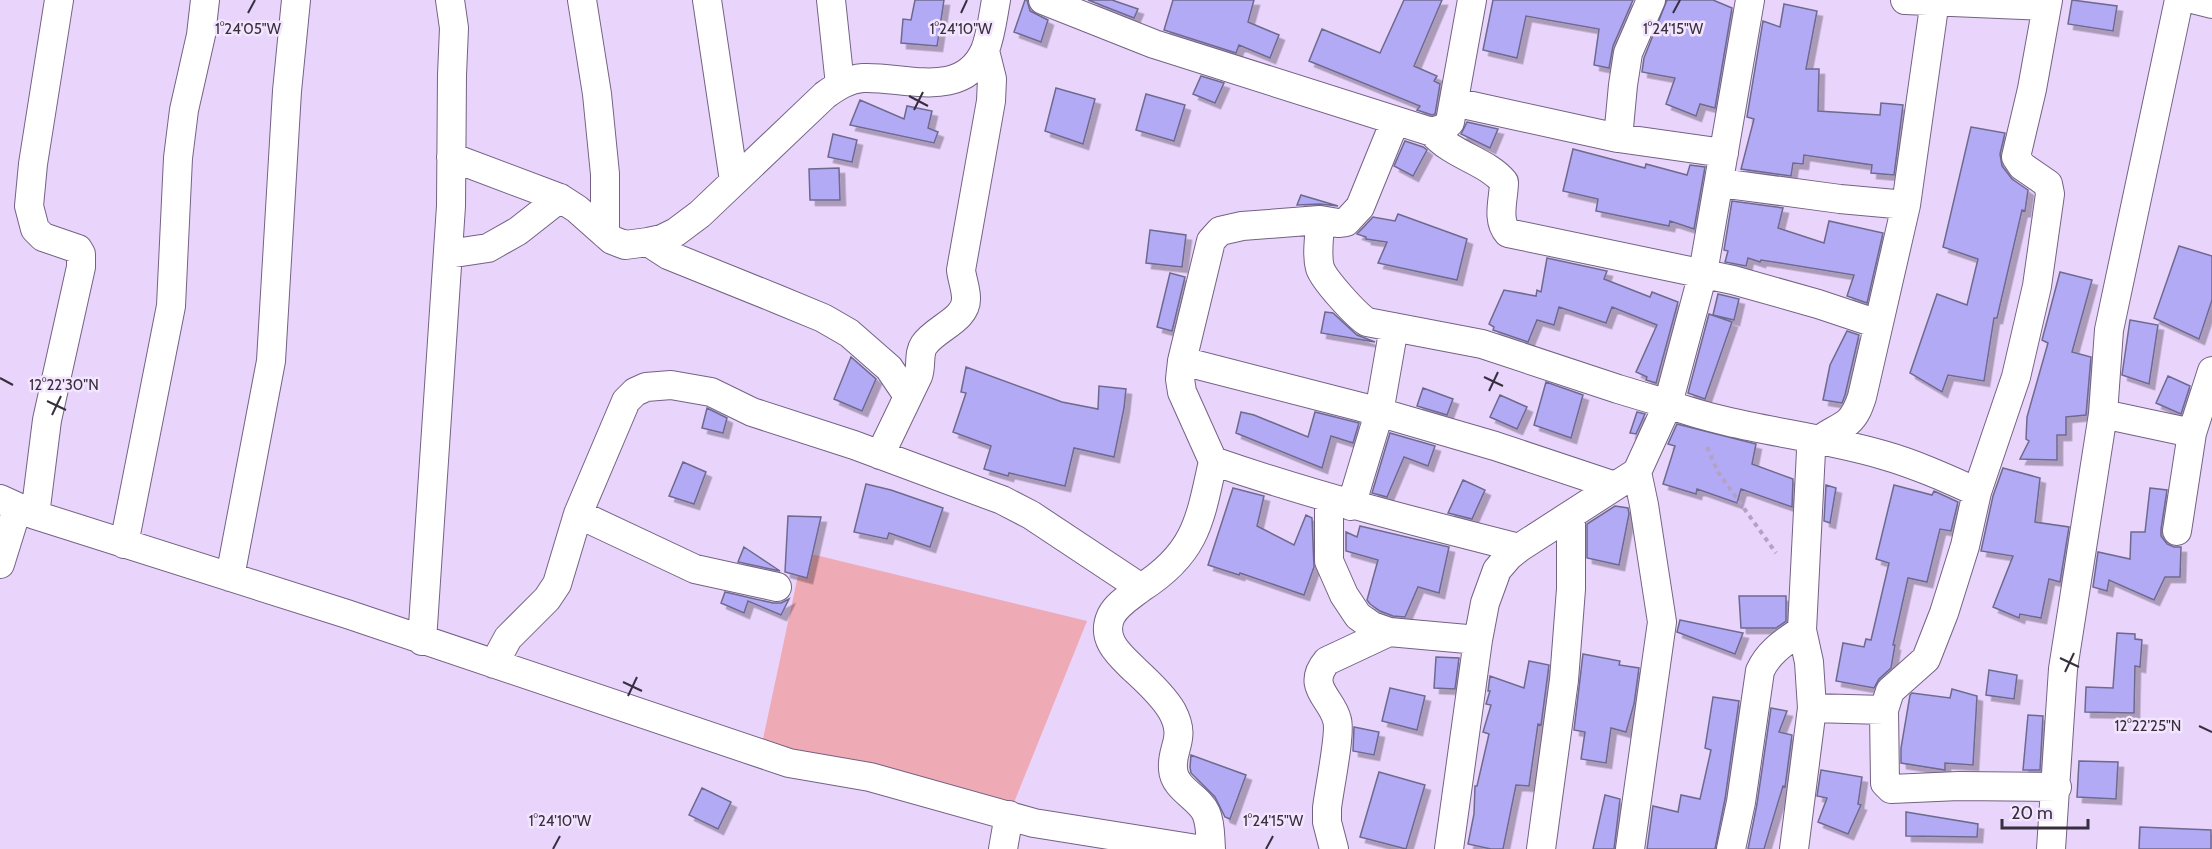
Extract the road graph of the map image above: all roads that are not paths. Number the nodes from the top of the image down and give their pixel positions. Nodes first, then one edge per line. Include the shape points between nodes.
1 (59, 0) edge
2 (205, 0) edge
3 (296, 0) edge
4 (450, 0) edge
5 (582, 0) edge
6 (707, 0) edge
7 (831, 0) edge
8 (996, 0) edge
9 (1043, 0) edge
10 (1472, 0) edge
11 (1651, 0) edge
12 (1750, 0) edge
13 (1905, 0) edge
14 (2179, 0) edge
15 (2196, 0) edge
16 (1935, 1) edge
17 (2047, 3) edge
18 (2212, 4) edge
19 (985, 51) junction
20 (840, 85) junction
21 (1454, 102) junction
22 (1395, 121) junction
23 (1432, 132) junction
24 (1618, 138) junction
25 (1724, 153) junction
26 (451, 157) junction
27 (734, 181) junction
28 (1720, 183) junction
29 (560, 198) junction
30 (1906, 205) junction
31 (1320, 220) junction
32 (605, 234) junction
33 (648, 242) junction
34 (448, 254) junction
35 (1703, 273) junction
36 (1878, 324) junction
37 (1394, 327) junction
38 (1182, 361) junction
39 (2212, 371) edge
40 (908, 396) junction
41 (1680, 408) junction
42 (1379, 413) junction
43 (2103, 414) junction
44 (2192, 433) junction
45 (1818, 440) junction
46 (880, 455) junction
47 (1213, 461) junction
48 (1626, 479) junction
49 (1977, 492) junction
50 (1340, 502) junction
51 (17, 507) edge
52 (578, 514) junction
53 (1571, 515) junction
54 (2177, 531) dead end
55 (124, 544) junction
56 (1519, 548) junction
57 (0, 564) edge
58 (230, 577) junction
59 (777, 587) dead end
60 (1141, 588) junction
61 (1802, 630) junction
62 (1389, 632) junction
63 (1478, 640) junction
64 (422, 641) junction
65 (494, 663) junction
66 (1812, 708) junction
67 (1884, 710) junction
68 (2057, 787) junction
69 (1009, 816) junction
70 (1003, 849) edge
71 (1197, 849) edge
72 (1211, 849) edge
73 (1334, 849) edge
74 (1449, 849) edge
75 (1540, 849) edge
76 (1630, 849) edge
77 (1731, 849) edge
78 (1794, 849) edge
79 (2051, 849) edge

1 - 51 street via 29,206 35,229 43,237 78,249 81,267 47,420
2 - 55 street via 178,158 171,306
3 - 58 street via 271,360
4 - 26 street via 454,28
5 - 32 street via 604,163
6 - 27 street
7 - 20 street
8 - 19 street
9 - 22 street via 1154,44
10 - 21 street
11 - 24 street via 1628,53
12 - 25 street
13 - 16 street
14 - 43 street via 2109,330
15 - 18 street
16 - 17 street
16 - 30 street
17 - 49 street via 2016,157 2022,166 2048,184 2050,194 2037,286 2016,377
19 - 20 street via 969,72 948,82 862,78
19 - 40 street via 992,79 991,101 961,270 965,305 922,348 921,368
20 - 27 street
21 - 23 street via 1450,122
21 - 24 street
22 - 23 street
22 - 31 street via 1360,207 1346,222
23 - 35 street via 1442,144 1504,182 1501,220 1508,233
24 - 25 street
25 - 28 street
26 - 29 street
26 - 34 street
27 - 33 street via 676,232
28 - 30 street
28 - 35 street
29 - 32 street
29 - 34 street via 518,231 488,248
30 - 36 street
31 - 37 street via 1320,267 1324,276 1359,317
31 - 38 street via 1220,231 1211,241 1206,257
32 - 33 street via 625,245
33 - 40 street via 668,255 777,298 849,333 889,368
34 - 64 street
35 - 36 street
35 - 41 street
36 - 45 street via 1856,412 1849,421
37 - 41 street via 1482,344
37 - 42 street
38 - 42 street
38 - 47 street via 1182,392
39 - 44 street
40 - 46 street
41 - 45 street via 1721,421
41 - 48 street
42 - 48 street
42 - 50 street
43 - 44 street
43 - 68 street via 2063,669
44 - 54 street
45 - 49 street via 1897,460
45 - 61 street via 1811,451
46 - 52 street via 752,412 711,392 671,385 646,387 626,401
46 - 60 street via 968,486 1031,515
47 - 50 street
47 - 60 street via 1201,517 1185,550
48 - 53 street
48 - 76 street via 1644,505 1662,622
49 - 67 street via 1965,546 1930,653 1890,691
50 - 56 street
50 - 62 street via 1329,561 1335,579 1358,616
51 - 55 street
51 - 57 street
52 - 59 street via 695,569
52 - 65 street via 557,585 508,638
53 - 56 street
53 - 75 street via 1571,589 1564,680
55 - 58 street
56 - 63 street via 1497,570
58 - 64 street
60 - 72 street via 1111,616 1108,632 1113,647 1172,711 1179,743 1173,770 1176,780 1206,811
61 - 66 street
61 - 77 street via 1776,648 1760,671
62 - 63 street
62 - 73 street via 1327,661 1321,669 1322,696 1338,721 1327,808
63 - 74 street
64 - 65 street
65 - 69 street via 789,762 870,777
66 - 67 street
66 - 78 street
67 - 68 street via 1885,783 1891,789
68 - 79 street
69 - 70 street
69 - 71 street

